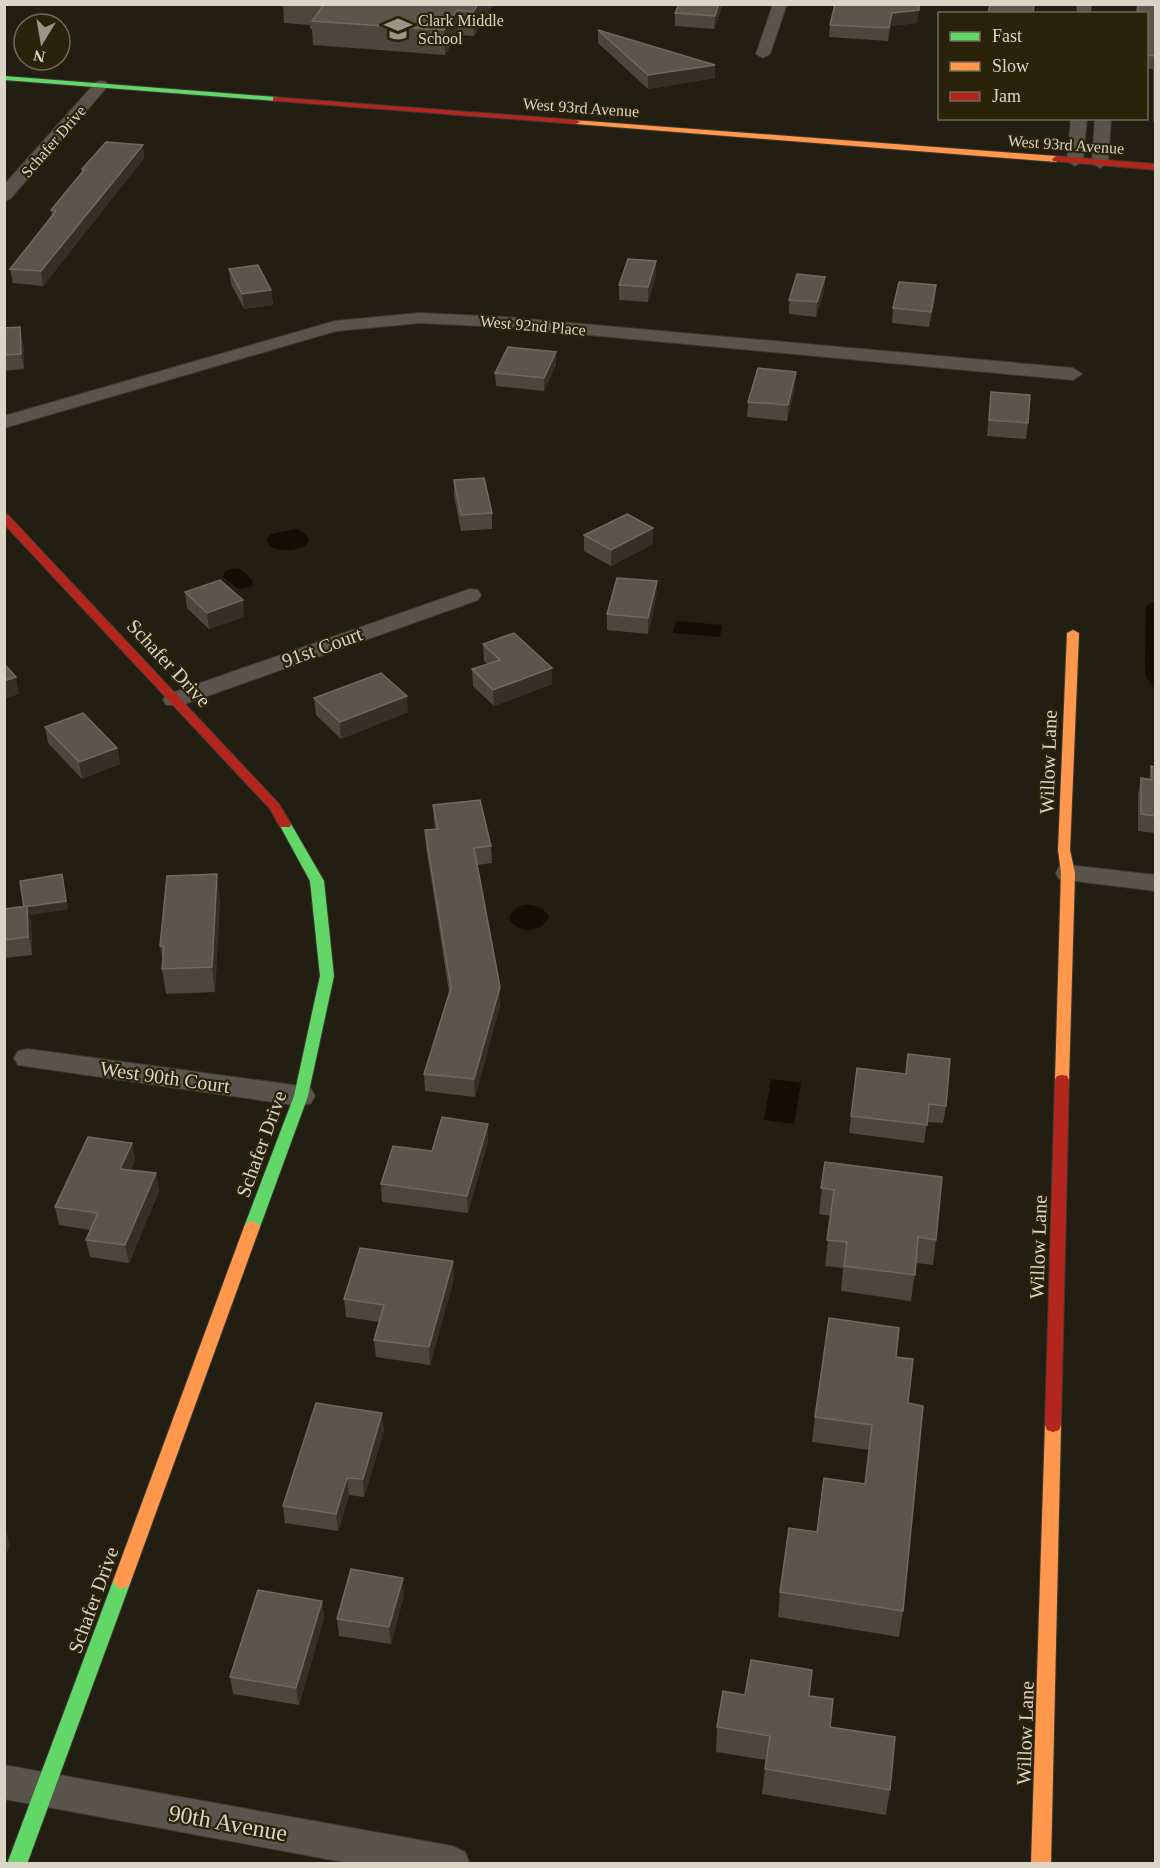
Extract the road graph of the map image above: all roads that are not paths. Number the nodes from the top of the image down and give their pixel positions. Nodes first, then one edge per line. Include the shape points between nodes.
1 (780, 4) edge
2 (763, 54) dead end
3 (4, 78) edge
4 (102, 85) junction
5 (1079, 120) edge
6 (1103, 120) edge
7 (1075, 161) junction
8 (1100, 163) junction
9 (1155, 168) edge
10 (4, 196) edge
11 (1073, 374) dead end
12 (4, 422) edge
13 (4, 517) edge
14 (470, 595) dead end
15 (1073, 633) dead end
16 (174, 700) junction
17 (1068, 873) junction
18 (1155, 883) edge
19 (28, 1058) dead end
20 (301, 1096) junction
21 (4, 1782) edge
22 (45, 1790) junction
23 (17, 1863) edge
24 (452, 1863) edge
25 (1041, 1863) edge

1 - 2 street
3 - 4 street, West 93rd Avenue
4 - 7 street, West 93rd Avenue
4 - 10 street, Schafer Drive
5 - 7 street
6 - 8 street
7 - 8 street, West 93rd Avenue
8 - 9 street, West 93rd Avenue
11 - 12 street, West 92nd Place via 504,322 387,319 325,329
13 - 16 street, Schafer Drive
14 - 16 street, 91st Court
15 - 17 street, Willow Lane via 1064,850
16 - 20 street, Schafer Drive via 275,807 317,881 327,976
17 - 18 street
17 - 25 street, Willow Lane
19 - 20 street, West 90th Court
20 - 22 street, Schafer Drive
21 - 22 street, 90th Avenue
22 - 23 street, Schafer Drive
22 - 24 street, 90th Avenue

